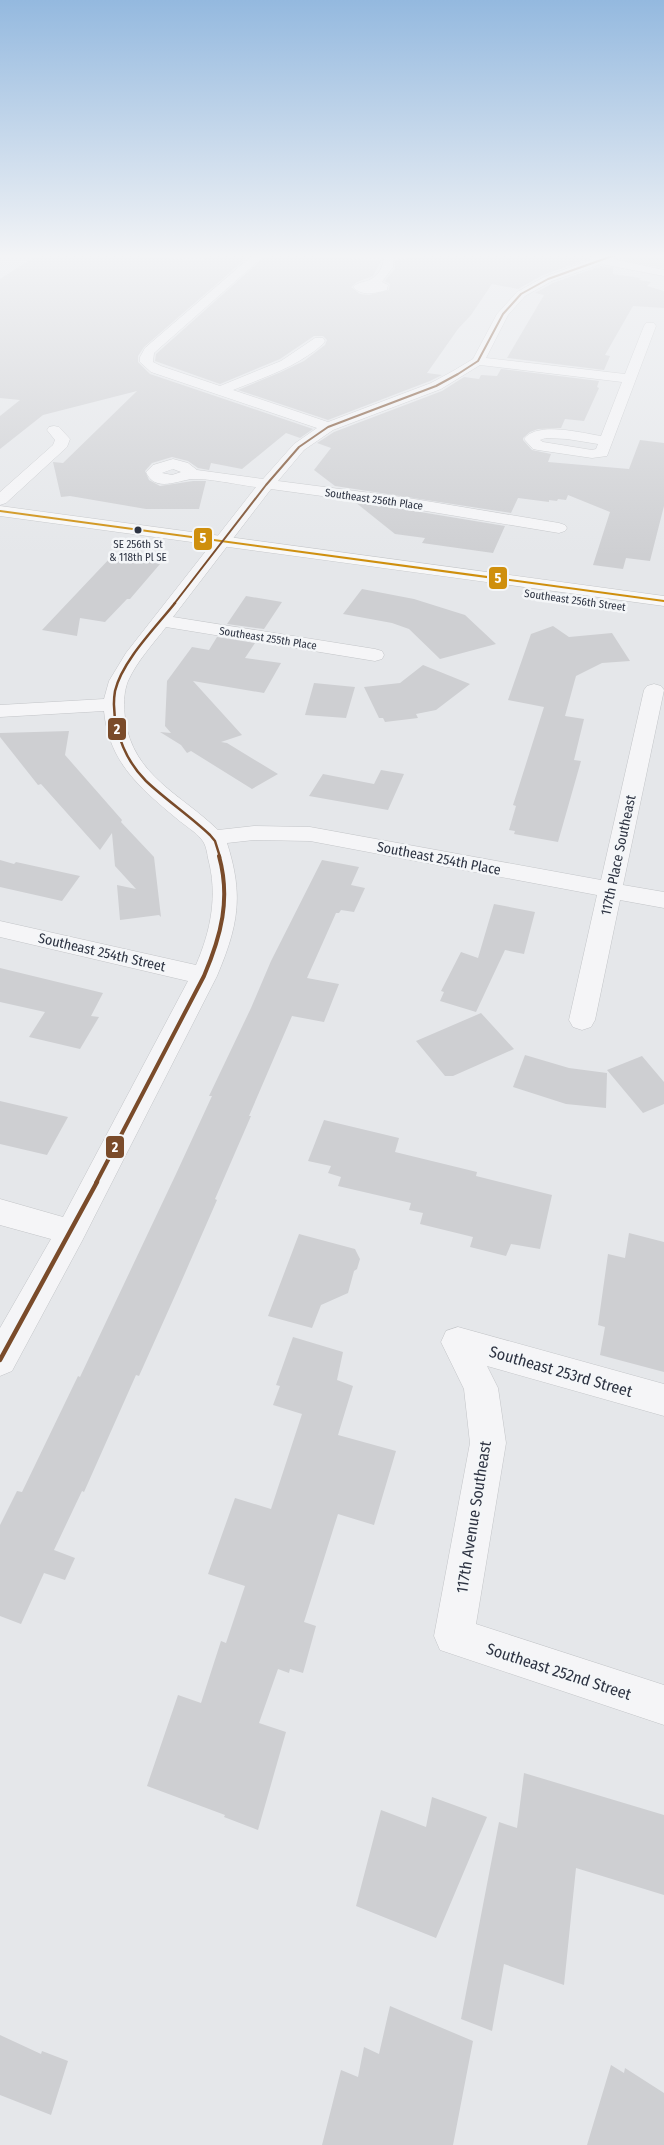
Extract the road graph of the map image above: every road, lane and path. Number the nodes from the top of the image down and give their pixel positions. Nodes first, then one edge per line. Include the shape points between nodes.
1 (146, 355) edge
2 (302, 355) edge
3 (481, 355) edge
4 (638, 355) edge
5 (478, 361) junction
6 (630, 379) junction
7 (220, 391) junction
8 (328, 427) junction
9 (54, 430) dead end
10 (606, 441) dead end
11 (188, 474) dead end
12 (266, 485) junction
13 (0, 500) edge
14 (0, 512) edge
15 (559, 528) dead end
16 (220, 543) junction
17 (664, 601) edge
18 (664, 613) edge
19 (161, 621) junction
20 (375, 655) dead end
21 (654, 690) dead end
22 (113, 705) junction
23 (0, 711) edge
24 (213, 838) junction
25 (611, 890) junction
26 (664, 900) edge
27 (0, 929) edge
28 (204, 976) junction
29 (582, 1020) dead end
30 (0, 1212) edge
31 (71, 1232) junction
32 (458, 1342) joint
33 (0, 1360) edge
34 (664, 1400) edge
35 (454, 1636) joint
36 (664, 1705) edge

1 - 7 street via 148,365 156,369
2 - 7 street
3 - 5 street
4 - 6 street
5 - 6 street
5 - 8 street via 436,386
6 - 10 street
7 - 8 street
8 - 12 street via 292,453
9 - 13 street via 62,439 60,447
11 - 12 street, Southeast 256th Place
12 - 15 street, Southeast 256th Place via 402,502
12 - 16 street
14 - 16 main road, Southeast 256th Street
16 - 17 main road, Southeast 256th Street via 245,543
16 - 18 main road, Southeast 256th Street via 242,551
16 - 19 street
19 - 20 street, Southeast 255th Place
19 - 22 street via 120,677
21 - 25 street, 117th Place Southeast
22 - 23 street
22 - 24 street via 118,740 130,764
24 - 25 street, Southeast 254th Place via 310,834
24 - 28 street via 225,871 227,898 224,923
25 - 26 street, Southeast 254th Place
25 - 29 street, 117th Place Southeast
27 - 28 street, Southeast 254th Street
28 - 31 street
30 - 31 street
31 - 33 street
32 - 34 street, Southeast 253rd Street
32 - 35 street, 117th Avenue Southeast via 481,1388 488,1443
35 - 36 street, Southeast 252nd Street

